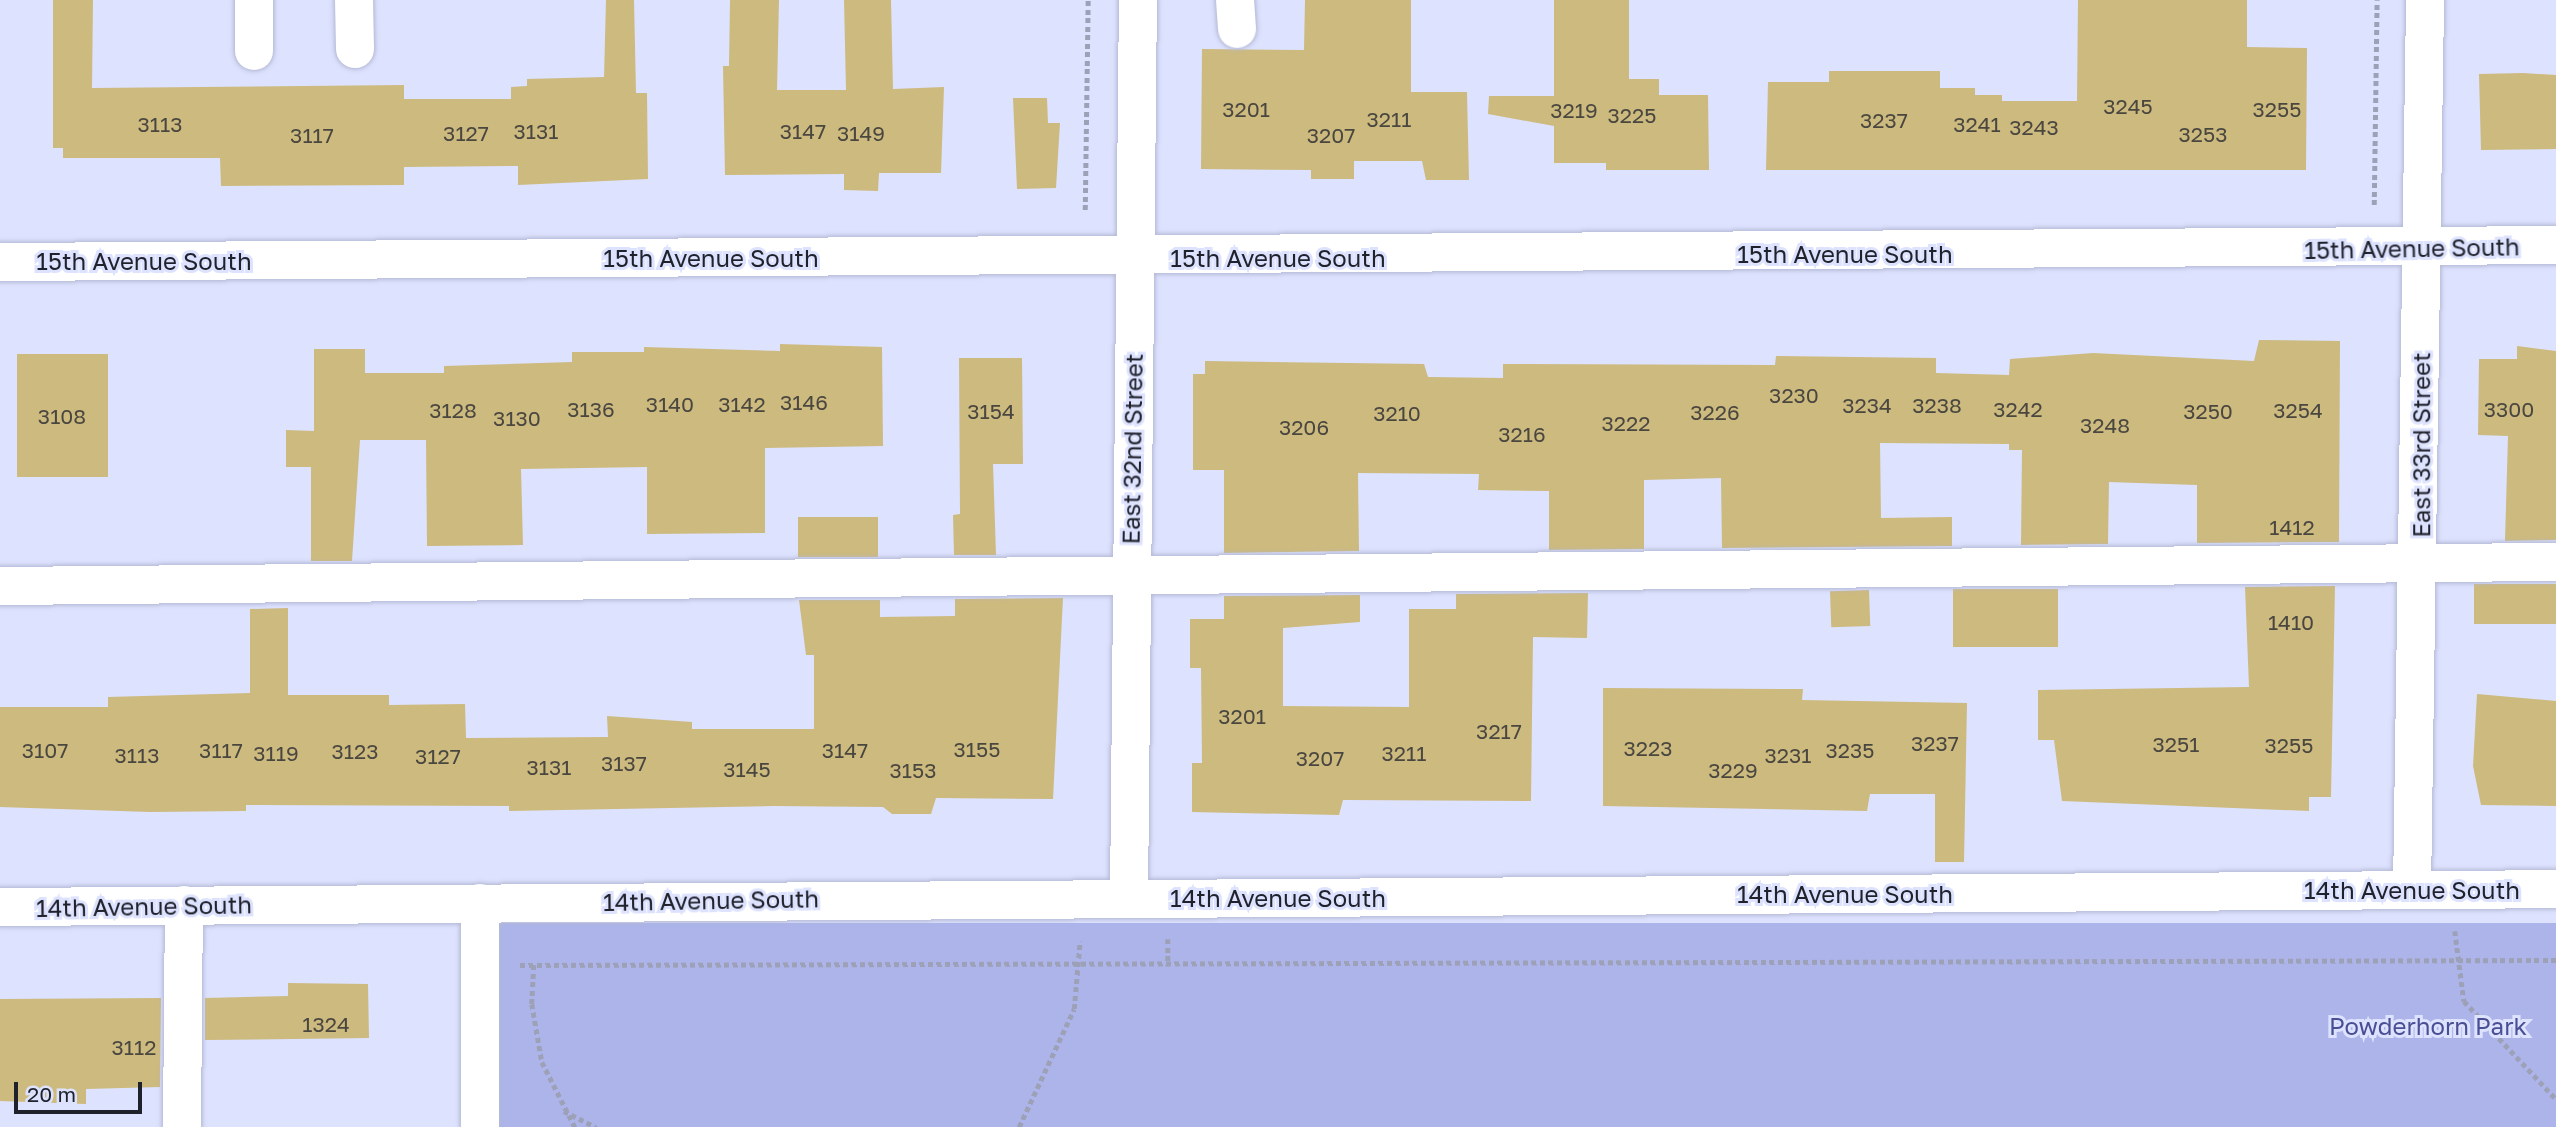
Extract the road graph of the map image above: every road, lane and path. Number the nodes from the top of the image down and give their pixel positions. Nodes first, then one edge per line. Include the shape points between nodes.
1 (254, 0) edge
2 (354, 0) edge
3 (1088, 0) edge
4 (1138, 0) edge
5 (2377, 0) edge
6 (2425, 0) edge
7 (355, 48) dead end
8 (254, 51) dead end
9 (1085, 210) dead end
10 (2381, 212) dead end
11 (2421, 244) junction
12 (2556, 245) edge
13 (1135, 259) junction
14 (0, 262) edge
15 (2420, 562) junction
16 (2556, 562) edge
17 (1130, 575) junction
18 (0, 586) edge
19 (2556, 889) edge
20 (2412, 890) junction
21 (1129, 898) junction
22 (480, 903) junction
23 (184, 905) junction
24 (0, 907) edge
25 (2455, 920) dead end
26 (1080, 936) dead end
27 (1168, 936) dead end
28 (2456, 960) junction
29 (2556, 960) edge
30 (1080, 965) junction
31 (1168, 966) junction
32 (2556, 1099) edge
33 (563, 1111) junction
34 (182, 1127) edge
35 (480, 1127) edge
36 (575, 1127) edge
37 (596, 1127) edge
38 (1019, 1127) edge

1 - 8 street
2 - 7 street
3 - 9 path
4 - 13 street, East 32nd Street
5 - 10 path via 2373,205
6 - 11 street, East 33rd Street
11 - 12 street, 15th Avenue South
11 - 13 street, 15th Avenue South via 2381,250
11 - 15 street, East 33rd Street
13 - 14 street, 15th Avenue South
13 - 17 street, East 32nd Street
15 - 16 street
15 - 17 street
15 - 20 street, East 33rd Street
17 - 18 street
17 - 21 street, East 32nd Street
19 - 20 street, 14th Avenue South
20 - 21 street, 14th Avenue South
21 - 22 street, 14th Avenue South
22 - 23 street, 14th Avenue South
22 - 35 street
23 - 24 street, 14th Avenue South
23 - 34 street
25 - 28 path
26 - 30 path
27 - 31 path
28 - 29 path
28 - 31 path
28 - 32 path via 2464,1001
30 - 31 path
30 - 33 path via 534,965 532,1004 542,1062
30 - 38 path via 1074,1009
33 - 36 path
33 - 37 path

